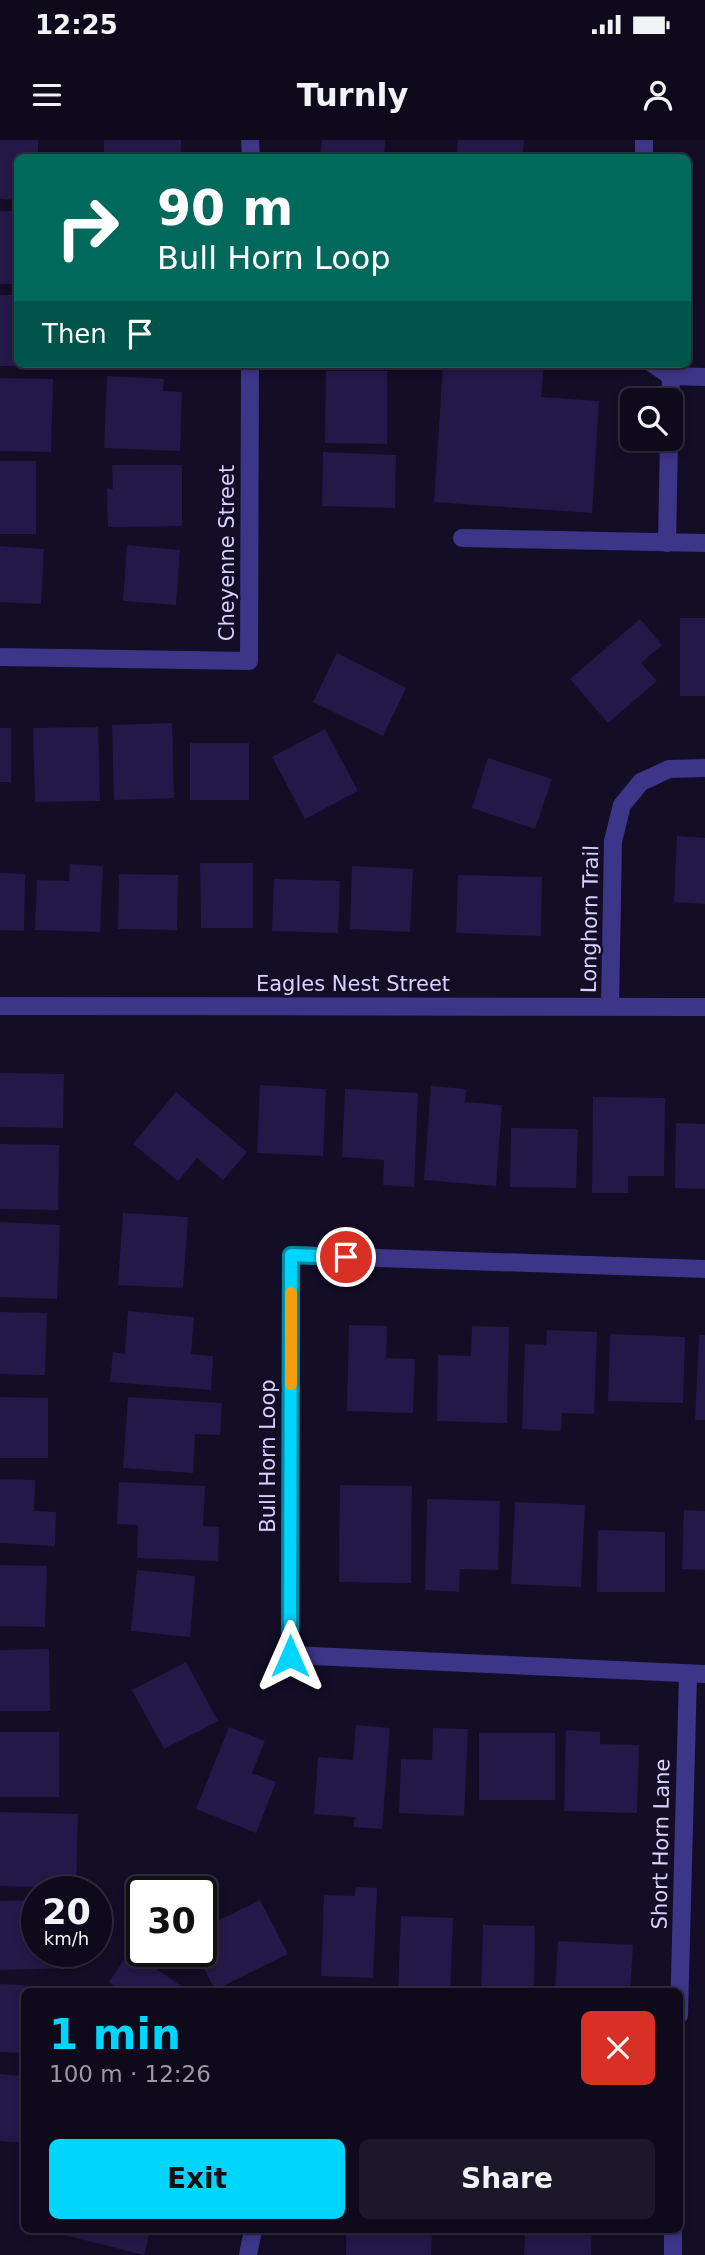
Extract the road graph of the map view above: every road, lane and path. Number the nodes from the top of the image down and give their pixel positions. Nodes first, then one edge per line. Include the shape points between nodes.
1 (250, 368) edge
2 (659, 368) edge
3 (671, 376) junction
4 (705, 377) edge
5 (671, 388) edge
6 (669, 451) edge
7 (461, 538) dead end
8 (667, 543) junction
9 (705, 543) edge
10 (0, 657) edge
11 (705, 768) edge
12 (0, 1006) edge
13 (610, 1006) junction
14 (705, 1007) edge
15 (705, 1269) edge
16 (696, 1674) edge
17 (680, 1988) edge
18 (252, 2233) edge
19 (673, 2233) edge
20 (248, 2255) edge
21 (673, 2255) edge

1 - 10 street, Cheyenne Street via 249,661
2 - 3 street
3 - 4 street
3 - 5 street
6 - 8 street
7 - 8 street
8 - 9 street
11 - 13 street, Longhorn Trail via 669,768 641,782 622,805 613,841
12 - 13 street, Eagles Nest Street
13 - 14 street, Eagles Nest Street
15 - 16 street, Bull Horn Loop via 291,1255 290,1656
16 - 17 street, Short Horn Lane
18 - 20 street
19 - 21 street

